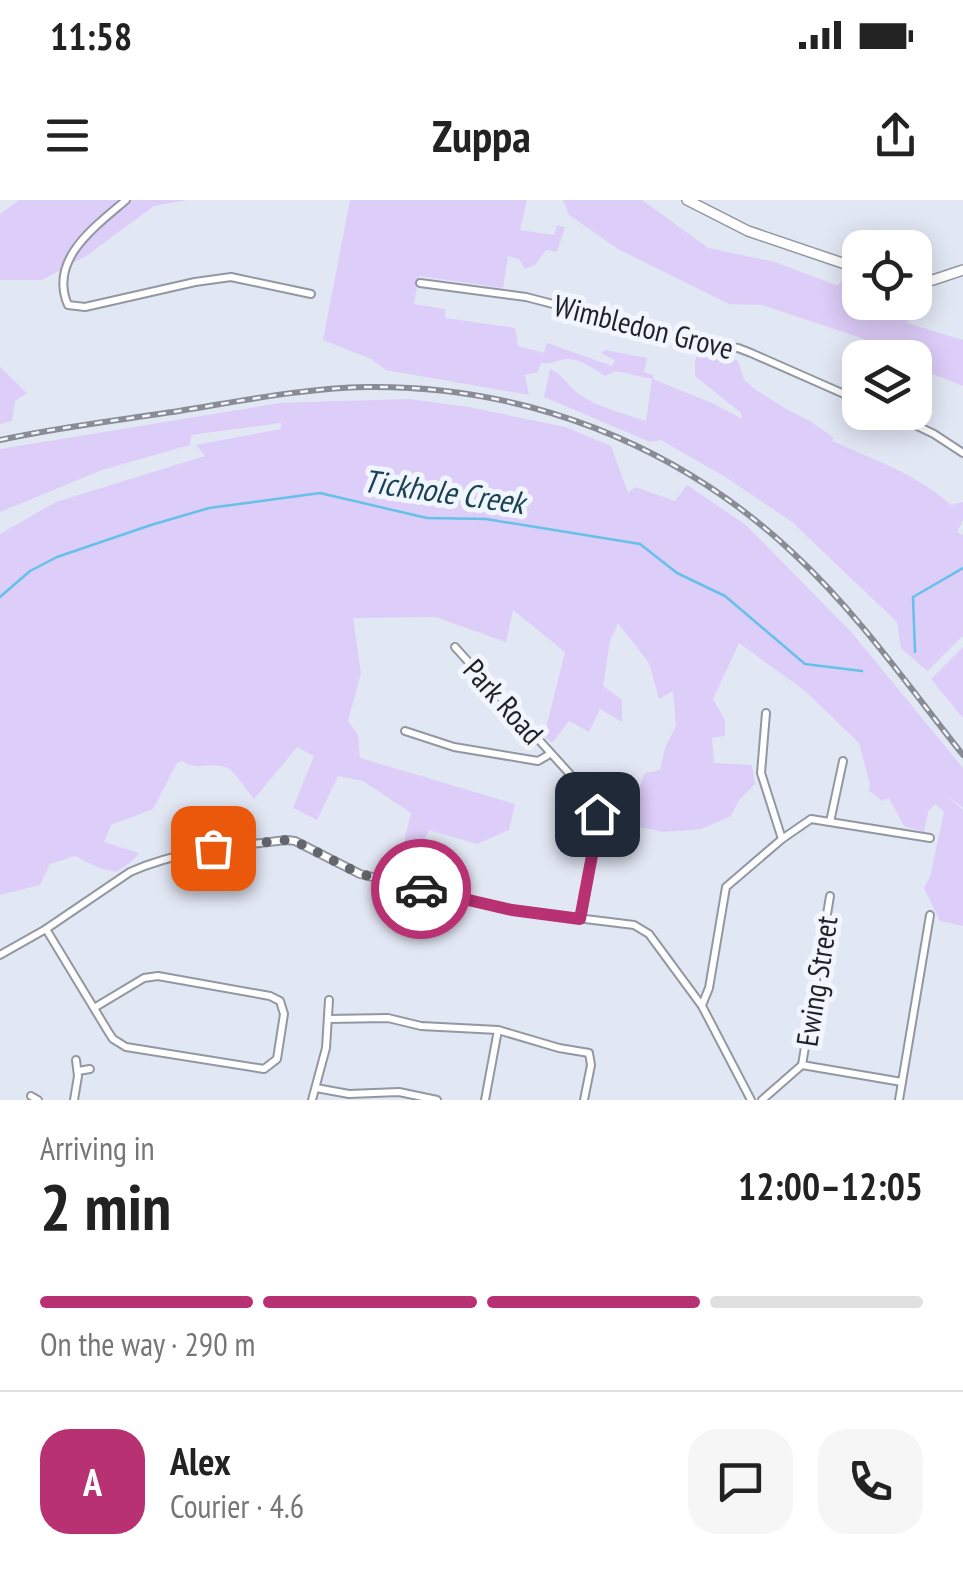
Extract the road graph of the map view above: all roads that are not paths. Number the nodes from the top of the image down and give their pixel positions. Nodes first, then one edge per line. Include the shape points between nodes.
1 (126, 200) edge
2 (687, 200) edge
3 (842, 263) edge
4 (963, 270) edge
5 (932, 280) edge
6 (420, 283) dead end
7 (311, 294) dead end
8 (842, 393) edge
9 (926, 430) edge
10 (963, 453) edge
11 (455, 647) dead end
12 (766, 713) dead end
13 (405, 730) dead end
14 (550, 754) junction
15 (843, 761) dead end
16 (830, 822) junction
17 (930, 838) dead end
18 (782, 839) junction
19 (830, 896) dead end
20 (930, 915) dead end
21 (580, 919) junction
22 (46, 929) junction
23 (0, 955) edge
24 (329, 1000) dead end
25 (702, 1006) junction
26 (94, 1008) junction
27 (328, 1018) junction
28 (498, 1030) junction
29 (76, 1060) dead end
30 (802, 1065) junction
31 (90, 1069) dead end
32 (78, 1071) junction
33 (902, 1082) junction
34 (316, 1088) junction
35 (74, 1100) edge
36 (312, 1100) edge
37 (437, 1100) edge
38 (485, 1100) edge
39 (584, 1100) edge
40 (751, 1100) edge
41 (762, 1100) edge
42 (899, 1100) edge

1 - 7 street via 68,257 68,305 231,277
2 - 3 main road
4 - 5 main road
6 - 8 street, Wimbledon Grove via 526,297 738,348
9 - 10 street
11 - 14 street, Park Road
12 - 18 street via 761,773
13 - 14 street via 454,747 538,761
14 - 21 street, Park Road via 587,793 597,814
15 - 16 street
16 - 17 street
16 - 18 street via 811,818
18 - 25 street via 726,887
19 - 30 street, Ewing Street
20 - 33 street
21 - 22 street via 360,874 287,840 213,848 144,866
21 - 25 street via 634,925 649,934
22 - 23 street
22 - 26 street
24 - 27 street
25 - 40 street
26 - 26 street via 113,1039 126,1046 258,1070 277,1059 284,1014 270,996 158,976
27 - 28 street
27 - 34 street
28 - 38 street
28 - 39 street via 591,1056
29 - 32 street
30 - 33 street
30 - 41 street
31 - 32 street
32 - 35 street
33 - 42 street
34 - 36 street
34 - 37 street

